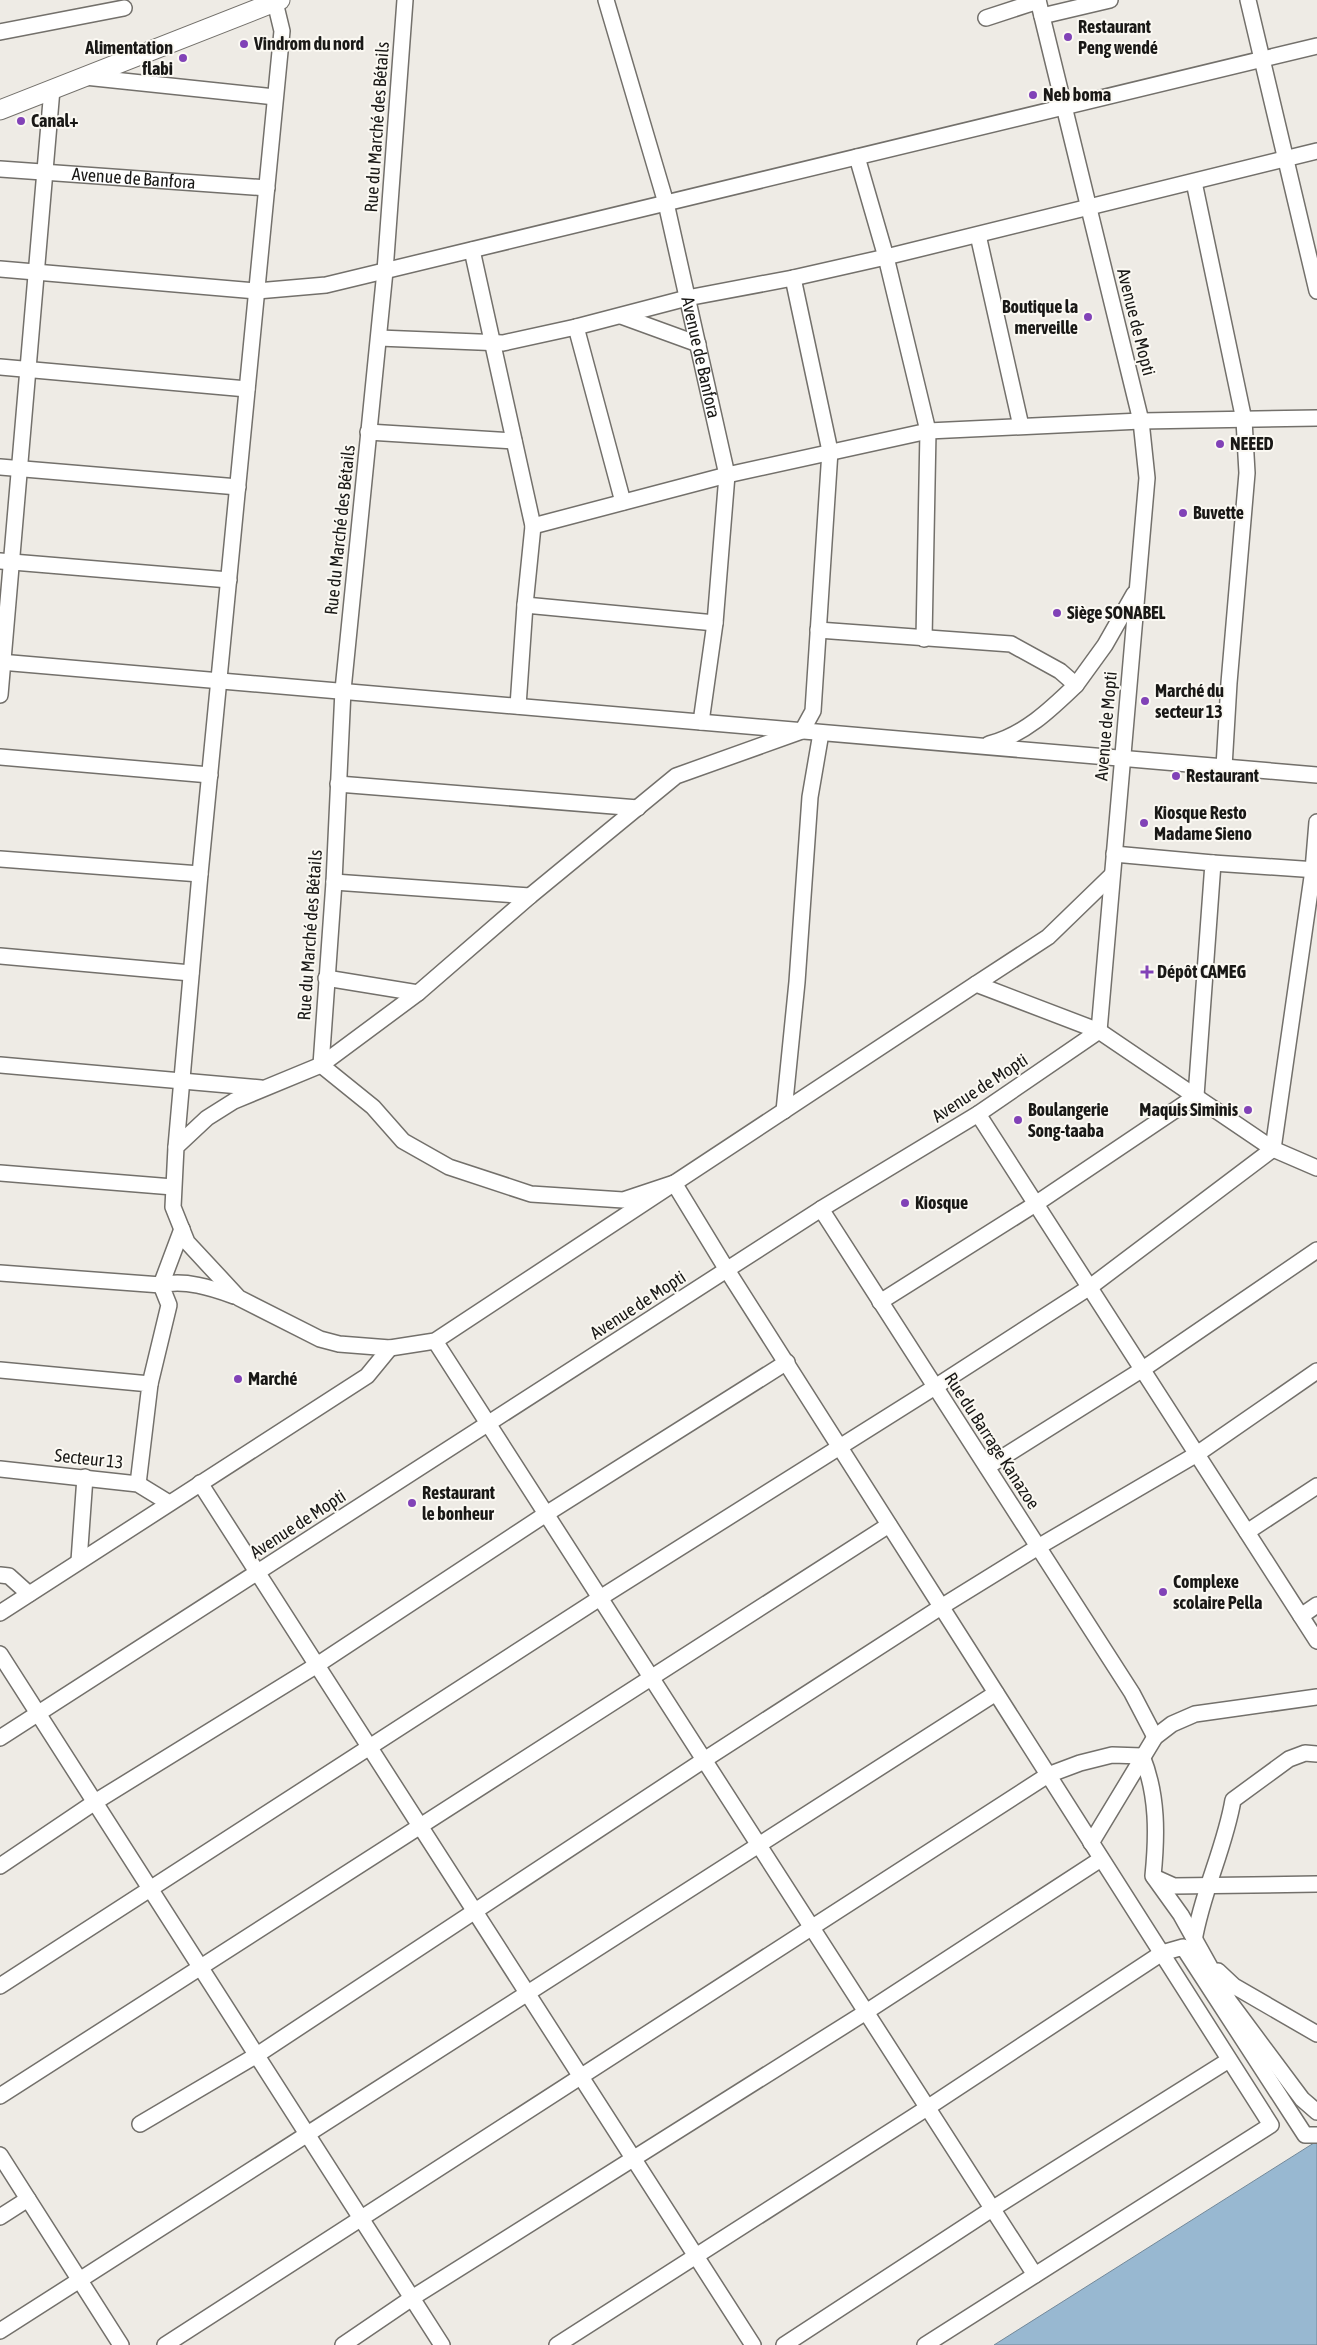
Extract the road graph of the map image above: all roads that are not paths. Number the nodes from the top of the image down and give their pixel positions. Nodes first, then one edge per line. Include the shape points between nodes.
1 (405, 0) edge
2 (606, 0) edge
3 (1038, 0) edge
4 (1110, 0) edge
5 (1248, 0) edge
6 (277, 1) edge
7 (124, 8) dead end
8 (1042, 16) junction
9 (986, 18) dead end
10 (0, 32) edge
11 (1317, 46) edge
12 (1263, 59) junction
13 (84, 77) junction
14 (52, 89) junction
15 (275, 97) junction
16 (1065, 108) junction
17 (0, 110) edge
18 (1317, 152) edge
19 (857, 158) junction
20 (1287, 159) junction
21 (0, 169) edge
22 (45, 172) junction
23 (1194, 182) junction
24 (267, 188) junction
25 (666, 203) junction
26 (1089, 208) junction
27 (978, 235) junction
28 (472, 250) junction
29 (886, 257) junction
30 (0, 269) edge
31 (385, 271) junction
32 (37, 272) junction
33 (793, 278) junction
34 (1317, 291) edge
35 (257, 292) junction
36 (687, 298) junction
37 (621, 316) junction
38 (576, 327) junction
39 (379, 338) junction
40 (492, 342) junction
41 (698, 344) junction
42 (0, 367) edge
43 (28, 369) junction
44 (247, 388) junction
45 (1317, 418) edge
46 (1244, 420) junction
47 (1141, 421) junction
48 (1021, 426) junction
49 (928, 431) junction
50 (368, 432) junction
51 (514, 441) junction
52 (830, 451) junction
53 (0, 467) edge
54 (20, 468) junction
55 (728, 475) junction
56 (238, 487) junction
57 (622, 502) junction
58 (533, 526) junction
59 (6, 562) edge
60 (229, 580) junction
61 (1137, 588) junction
62 (525, 605) junction
63 (714, 623) junction
64 (818, 630) junction
65 (924, 639) junction
66 (2, 662) edge
67 (219, 681) junction
68 (1076, 685) junction
69 (343, 690) junction
70 (0, 695) edge
71 (518, 706) junction
72 (701, 722) junction
73 (802, 731) junction
74 (821, 733) junction
75 (980, 746) junction
76 (0, 757) edge
77 (1122, 758) junction
78 (1224, 767) junction
79 (210, 775) junction
80 (1317, 775) edge
81 (338, 784) junction
82 (638, 808) junction
83 (1317, 822) edge
84 (1114, 854) junction
85 (0, 859) edge
86 (1213, 863) junction
87 (1315, 870) edge
88 (200, 874) junction
89 (1112, 875) junction
90 (334, 882) junction
91 (530, 896) junction
92 (0, 956) edge
93 (191, 972) junction
94 (326, 978) junction
95 (976, 984) junction
96 (418, 993) junction
97 (1099, 1030) junction
98 (0, 1065) edge
99 (320, 1065) junction
100 (181, 1081) junction
101 (266, 1088) junction
102 (1196, 1096) junction
103 (784, 1111) junction
104 (978, 1114) junction
105 (176, 1147) junction
106 (1273, 1149) junction
107 (1317, 1168) edge
108 (0, 1173) edge
109 (674, 1183) junction
110 (172, 1187) junction
111 (1036, 1203) junction
112 (821, 1209) junction
113 (182, 1229) junction
114 (1317, 1250) edge
115 (727, 1270) junction
116 (0, 1273) edge
117 (161, 1285) junction
118 (1090, 1286) junction
119 (239, 1298) junction
120 (880, 1302) junction
121 (435, 1341) junction
122 (390, 1348) junction
123 (788, 1362) junction
124 (0, 1370) edge
125 (1143, 1370) junction
126 (1317, 1371) edge
127 (150, 1384) junction
128 (935, 1387) junction
129 (488, 1424) junction
130 (840, 1447) junction
131 (1197, 1454) junction
132 (987, 1468) junction
133 (0, 1469) edge
134 (85, 1477) junction
135 (200, 1483) junction
136 (138, 1484) junction
137 (1317, 1486) edge
138 (169, 1503) junction
139 (546, 1514) junction
140 (889, 1525) junction
141 (1247, 1532) junction
142 (1038, 1547) junction
143 (80, 1561) junction
144 (257, 1572) junction
145 (0, 1575) edge
146 (29, 1594) junction
147 (600, 1598) junction
148 (1317, 1605) edge
149 (941, 1607) junction
150 (0, 1613) edge
151 (1301, 1616) junction
152 (1317, 1641) edge
153 (0, 1654) edge
154 (317, 1665) junction
155 (652, 1678) junction
156 (996, 1693) junction
157 (1317, 1697) edge
158 (38, 1713) junction
159 (1155, 1737) junction
160 (0, 1738) edge
161 (370, 1748) junction
162 (1317, 1754) edge
163 (1142, 1756) junction
164 (704, 1760) junction
165 (1048, 1775) junction
166 (95, 1802) junction
167 (419, 1825) junction
168 (1091, 1842) junction
169 (758, 1844) junction
170 (1101, 1859) junction
171 (0, 1866) edge
172 (1153, 1876) junction
173 (1317, 1884) edge
174 (1208, 1887) junction
175 (150, 1888) junction
176 (475, 1912) junction
177 (812, 1927) junction
178 (1194, 1941) junction
179 (1162, 1953) junction
180 (1205, 1957) junction
181 (201, 1968) junction
182 (0, 1986) edge
183 (527, 1994) junction
184 (866, 2012) junction
185 (1317, 2034) edge
186 (257, 2055) junction
187 (1230, 2060) junction
188 (580, 2076) junction
189 (0, 2096) edge
190 (927, 2108) junction
191 (1317, 2112) edge
192 (140, 2124) dead end
193 (308, 2135) junction
194 (1317, 2135) edge
195 (0, 2156) edge
196 (633, 2159) junction
197 (28, 2199) junction
198 (992, 2209) junction
199 (0, 2217) edge
200 (362, 2220) junction
201 (696, 2256) junction
202 (1035, 2275) junction
203 (80, 2280) junction
204 (412, 2298) junction
205 (0, 2331) edge
206 (121, 2345) edge
207 (165, 2345) edge
208 (343, 2345) edge
209 (442, 2345) edge
210 (557, 2345) edge
211 (752, 2345) edge
212 (784, 2345) edge
213 (925, 2345) edge

1 - 31 street, Rue du Marché des Bétails
2 - 25 street, Avenue de Banfora
3 - 8 street, Avenue de Mopti
3 - 9 street
4 - 8 street
5 - 12 street
6 - 13 main road
6 - 15 street via 282,31
7 - 10 street
8 - 16 street, Avenue de Mopti
11 - 12 street
12 - 16 street
12 - 20 street
13 - 14 main road
13 - 15 street
14 - 17 main road
14 - 22 street
15 - 24 street
16 - 19 street
16 - 26 street, Avenue de Mopti
18 - 20 street
19 - 25 street
19 - 29 street
20 - 23 street
20 - 34 street
21 - 22 street, Avenue de Banfora
22 - 24 street, Avenue de Banfora
22 - 32 street
23 - 26 street
23 - 46 street
24 - 35 street
25 - 28 street
25 - 36 street, Avenue de Banfora
26 - 27 street
26 - 47 street, Avenue de Mopti
27 - 29 street
27 - 48 street
28 - 31 street
28 - 40 street
29 - 33 street
29 - 49 street
30 - 32 street
31 - 35 street via 326,285
31 - 39 street, Rue du Marché des Bétails
32 - 35 street
32 - 43 street
33 - 36 street
33 - 52 street
35 - 44 street
36 - 37 street
36 - 41 street, Avenue de Banfora
37 - 38 street
37 - 41 street
38 - 40 street
38 - 57 street
39 - 40 street
39 - 50 street, Rue du Marché des Bétails
40 - 51 street
41 - 55 street, Avenue de Banfora
42 - 43 street
43 - 44 street
43 - 54 street
44 - 56 street
45 - 46 street
46 - 47 street
46 - 78 street via 1246,474
47 - 48 street
47 - 61 street, Avenue de Mopti via 1146,478
48 - 49 street
49 - 52 street
49 - 65 street
50 - 51 street
50 - 69 street, Rue du Marché des Bétails
51 - 58 street
52 - 55 street
52 - 64 street
53 - 54 street
54 - 56 street
54 - 59 street
55 - 57 street
55 - 63 street, Avenue de Banfora
56 - 60 street
57 - 58 street
58 - 62 street
59 - 60 street
59 - 66 street
60 - 67 street
61 - 68 street via 1105,645
61 - 77 street, Avenue de Mopti
62 - 63 street
62 - 71 street
63 - 72 street, Avenue de Banfora
64 - 65 street
64 - 73 street via 813,711
65 - 68 street via 1011,644 1060,671
66 - 67 street
66 - 70 street
67 - 69 street
67 - 79 street
68 - 75 street via 1043,717 1003,740
69 - 71 street
69 - 81 street, Rue du Marché des Bétails
71 - 72 street
72 - 73 street
73 - 74 street
73 - 82 street via 676,776
74 - 75 street
74 - 103 street via 810,797 798,975
75 - 77 street
76 - 79 street
77 - 78 street
77 - 84 street, Avenue de Mopti
78 - 80 street
79 - 88 street
81 - 82 street
81 - 90 street, Rue du Marché des Bétails
82 - 91 street
83 - 87 street
84 - 86 street
84 - 89 street, Avenue de Mopti
85 - 88 street
86 - 87 street
86 - 102 street
87 - 106 street
88 - 93 street
89 - 95 street via 1048,936
89 - 97 street, Avenue de Mopti
90 - 91 street
90 - 94 street, Rue du Marché des Bétails
91 - 96 street
92 - 93 street
93 - 100 street
94 - 96 street
94 - 99 street, Rue du Marché des Bétails
95 - 97 street
95 - 103 street
96 - 99 street
97 - 102 street
97 - 104 street, Avenue de Mopti
98 - 100 street
99 - 101 street
99 - 109 street via 373,1107 403,1141 449,1166 531,1194 623,1200
100 - 101 street
100 - 105 street
101 - 105 street via 234,1101 207,1118
102 - 106 street
102 - 111 street
103 - 109 street
104 - 111 street
104 - 112 street, Avenue de Mopti
105 - 110 street
106 - 107 street
106 - 118 street
108 - 110 street
109 - 115 street
109 - 121 street
110 - 113 street via 173,1207
111 - 118 street
111 - 120 street
112 - 115 street, Avenue de Mopti
112 - 120 street, Rue du Barrage Kanazoe
113 - 117 street
113 - 119 street via 195,1253
114 - 125 street
115 - 123 street
115 - 129 street, Avenue de Mopti
116 - 117 street
117 - 119 street via 212,1288
117 - 127 street via 169,1306
118 - 125 street
118 - 128 street
119 - 122 street via 320,1339 339,1344
120 - 128 street, Rue du Barrage Kanazoe
121 - 122 street
121 - 129 street
122 - 135 street via 367,1376
123 - 130 street
123 - 139 street
124 - 127 street
125 - 131 street
125 - 132 street
126 - 131 street
127 - 136 street
128 - 130 street
128 - 132 street, Rue du Barrage Kanazoe
129 - 139 street
129 - 144 street, Avenue de Mopti
130 - 140 street
130 - 147 street
131 - 141 street
131 - 142 street
132 - 142 street, Rue du Barrage Kanazoe
133 - 134 street, Secteur 13
134 - 136 street, Secteur 13
134 - 143 street
135 - 138 street
135 - 144 street
136 - 138 street, Secteur 13
137 - 141 street
138 - 143 street
139 - 147 street
139 - 154 street
140 - 149 street
140 - 155 street
141 - 151 street
142 - 149 street
142 - 159 street, Rue du Barrage Kanazoe via 1132,1693
143 - 146 street
144 - 154 street
144 - 158 street, Avenue de Mopti
145 - 146 street via 10,1576
146 - 150 street
147 - 155 street
147 - 161 street
148 - 151 street
149 - 156 street
149 - 164 street
151 - 152 street
153 - 158 street
154 - 161 street
154 - 166 street
155 - 164 street
155 - 167 street
156 - 165 street
156 - 169 street
157 - 159 street via 1195,1714 1172,1724
158 - 160 street, Avenue de Mopti
158 - 166 street
159 - 163 street
161 - 167 street
161 - 175 street
162 - 174 street via 1305,1753 1289,1759 1233,1800 1228,1830
163 - 165 street via 1112,1755
163 - 168 street
163 - 172 street via 1154,1800 1156,1842
164 - 169 street
164 - 176 street
165 - 168 street
165 - 177 street
166 - 171 street
166 - 175 street
167 - 176 street
167 - 181 street
168 - 170 street
169 - 177 street
169 - 183 street
170 - 179 street
170 - 184 street
172 - 174 street via 1174,1886
172 - 178 street via 1181,1915
173 - 174 street
174 - 178 street via 1198,1915
175 - 181 street
175 - 182 street
176 - 183 street
176 - 186 street
177 - 184 street
177 - 188 street
178 - 180 street
179 - 187 street
179 - 190 street
179 - 194 street via 1183,1946 1306,2135
180 - 185 street via 1234,1986
180 - 191 street via 1229,2001 1302,2099
181 - 186 street
181 - 189 street
183 - 188 street
183 - 193 street
184 - 190 street
184 - 196 street
186 - 192 street
186 - 193 street
187 - 198 street
187 - 202 street via 1271,2125
188 - 196 street
188 - 200 street
190 - 198 street
190 - 201 street
193 - 200 street
193 - 203 street
195 - 197 street
196 - 201 street
196 - 204 street
197 - 199 street
197 - 203 street
198 - 202 street
198 - 212 street
200 - 204 street
200 - 207 street
201 - 210 street
201 - 211 street
202 - 213 street
203 - 205 street
203 - 206 street
204 - 208 street
204 - 209 street

